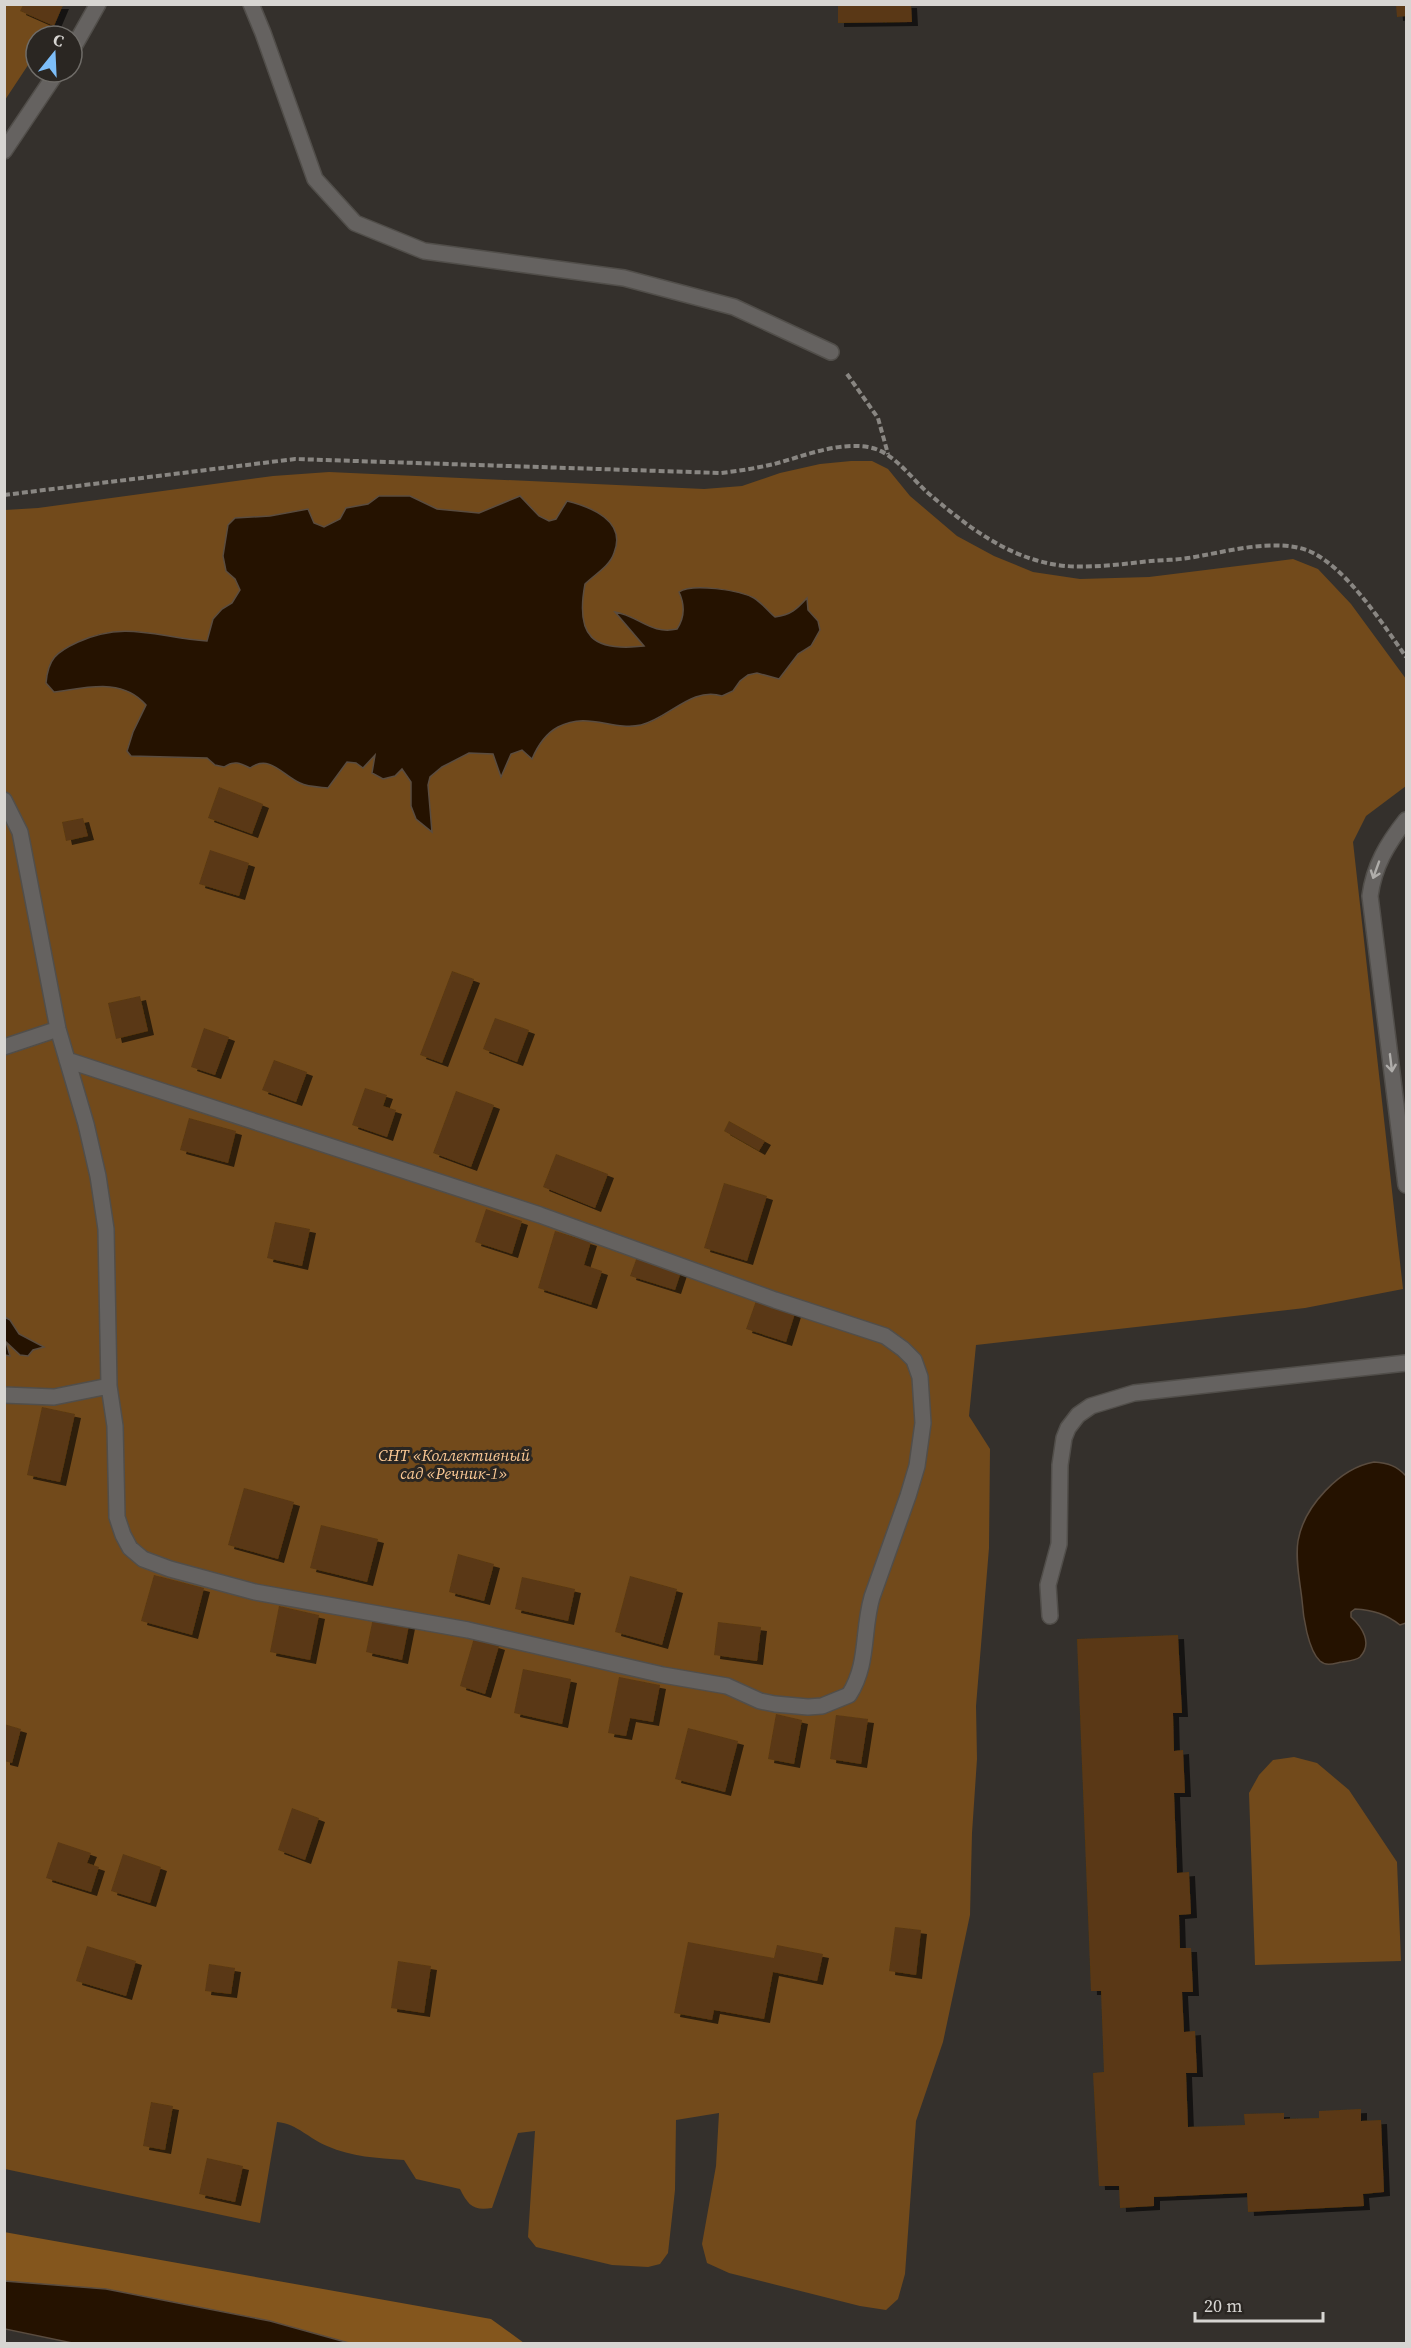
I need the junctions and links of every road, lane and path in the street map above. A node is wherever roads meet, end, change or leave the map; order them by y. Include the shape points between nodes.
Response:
1 (98, 4) edge
2 (251, 4) edge
3 (84, 29) edge
4 (49, 84) edge
5 (4, 151) edge
6 (831, 352) joint
7 (888, 454) junction
8 (4, 495) edge
9 (1407, 657) edge
10 (4, 800) edge
11 (1407, 820) edge
12 (58, 1029) junction
13 (4, 1047) edge
14 (67, 1060) junction
15 (1407, 1185) edge
16 (1407, 1363) edge
17 (109, 1386) junction
18 (4, 1395) edge
19 (1050, 1616) dead end

1 - 3 street
2 - 6 street via 315,179 355,223 424,251 624,279 734,307
4 - 5 street
6 - 7 path via 878,418
7 - 8 path via 855,446 721,473 295,459
7 - 9 path via 928,493 984,538 1036,560 1065,566 1104,566 1261,547 1308,550 1345,579
10 - 12 street via 20,832
11 -> 15 street via 1380,858 1370,896
12 - 13 street
12 - 14 street
14 - 17 street via 103,1204
14 - 17 street via 540,1215 885,1336 914,1360 920,1377 924,1423 908,1496 868,1612 862,1672 849,1695 842,1699 822,1706 800,1707 760,1701 727,1686 488,1635 255,1592 143,1559 130,1548 117,1517 115,1426
16 - 19 street via 1134,1393 1091,1406 1078,1415 1062,1445 1059,1544 1048,1585
17 - 18 street via 54,1397

